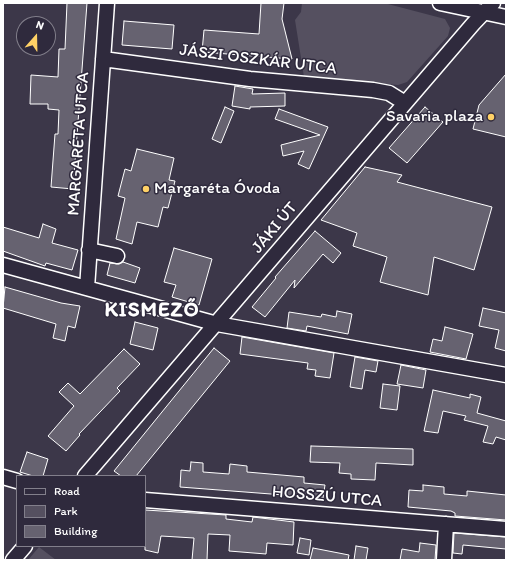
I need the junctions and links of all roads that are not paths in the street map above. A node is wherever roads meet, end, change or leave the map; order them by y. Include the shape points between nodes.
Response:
1 (107, 3) edge
2 (440, 3) edge
3 (489, 8) edge
4 (506, 17) edge
5 (103, 59) junction
6 (405, 103) junction
7 (89, 250) junction
8 (117, 256) dead end
9 (3, 265) edge
10 (87, 288) junction
11 (217, 324) junction
12 (506, 375) edge
13 (86, 475) edge
14 (3, 477) edge
15 (16, 481) edge
16 (146, 500) edge
17 (446, 524) junction
18 (506, 529) edge
19 (24, 547) edge
20 (13, 560) edge
21 (444, 560) edge

1 - 5 street, MARGARÉTA UTCA
2 - 3 street
3 - 4 street
3 - 6 street, JÁKI ÚT
5 - 6 street, JÁSZI OSZKÁR UTCA via 250,79 373,90 389,93
5 - 7 street, MARGARÉTA UTCA
6 - 11 street, JÁKI ÚT
7 - 8 street
7 - 10 street, MARGARÉTA UTCA
9 - 10 street
10 - 11 street
11 - 12 street
11 - 13 street, JÁKI ÚT
14 - 15 street
16 - 17 street, HOSSZÚ UTCA
17 - 18 street, HOSSZÚ UTCA
17 - 21 street
19 - 20 street

